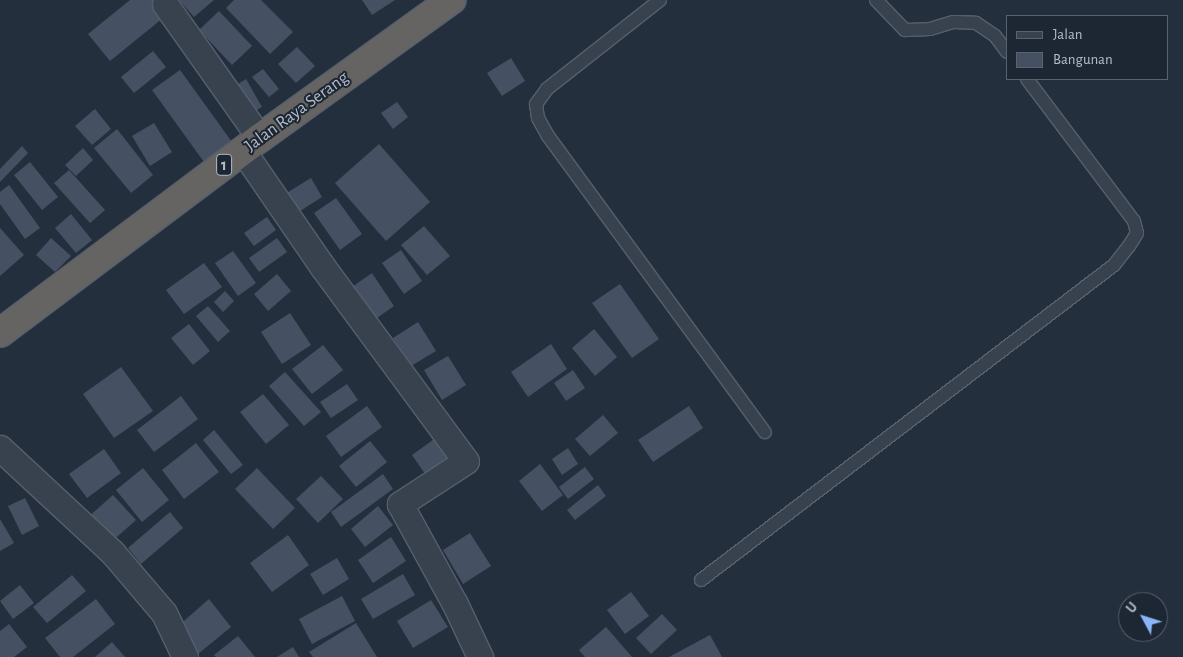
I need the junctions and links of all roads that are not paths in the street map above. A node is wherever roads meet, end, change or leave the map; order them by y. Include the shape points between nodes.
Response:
1 (451, 0) edge
2 (660, 0) edge
3 (876, 0) edge
4 (165, 4) dead end
5 (1006, 51) edge
6 (1028, 80) edge
7 (251, 144) junction
8 (0, 333) edge
9 (764, 432) dead end
10 (0, 448) edge
11 (700, 580) dead end
12 (185, 657) edge
13 (480, 657) edge

1 - 7 highway, Jalan Raya Serang / 1
2 - 9 lane via 547,89 536,104 538,118
3 - 5 lane via 905,30 930,29 953,22 976,23 995,36
4 - 7 street
6 - 11 lane via 1134,221 1137,233 1129,246 1114,265
7 - 8 highway, Jalan Raya Serang / 1
7 - 13 street via 322,266 466,460 400,504
10 - 12 street via 112,552 164,613

